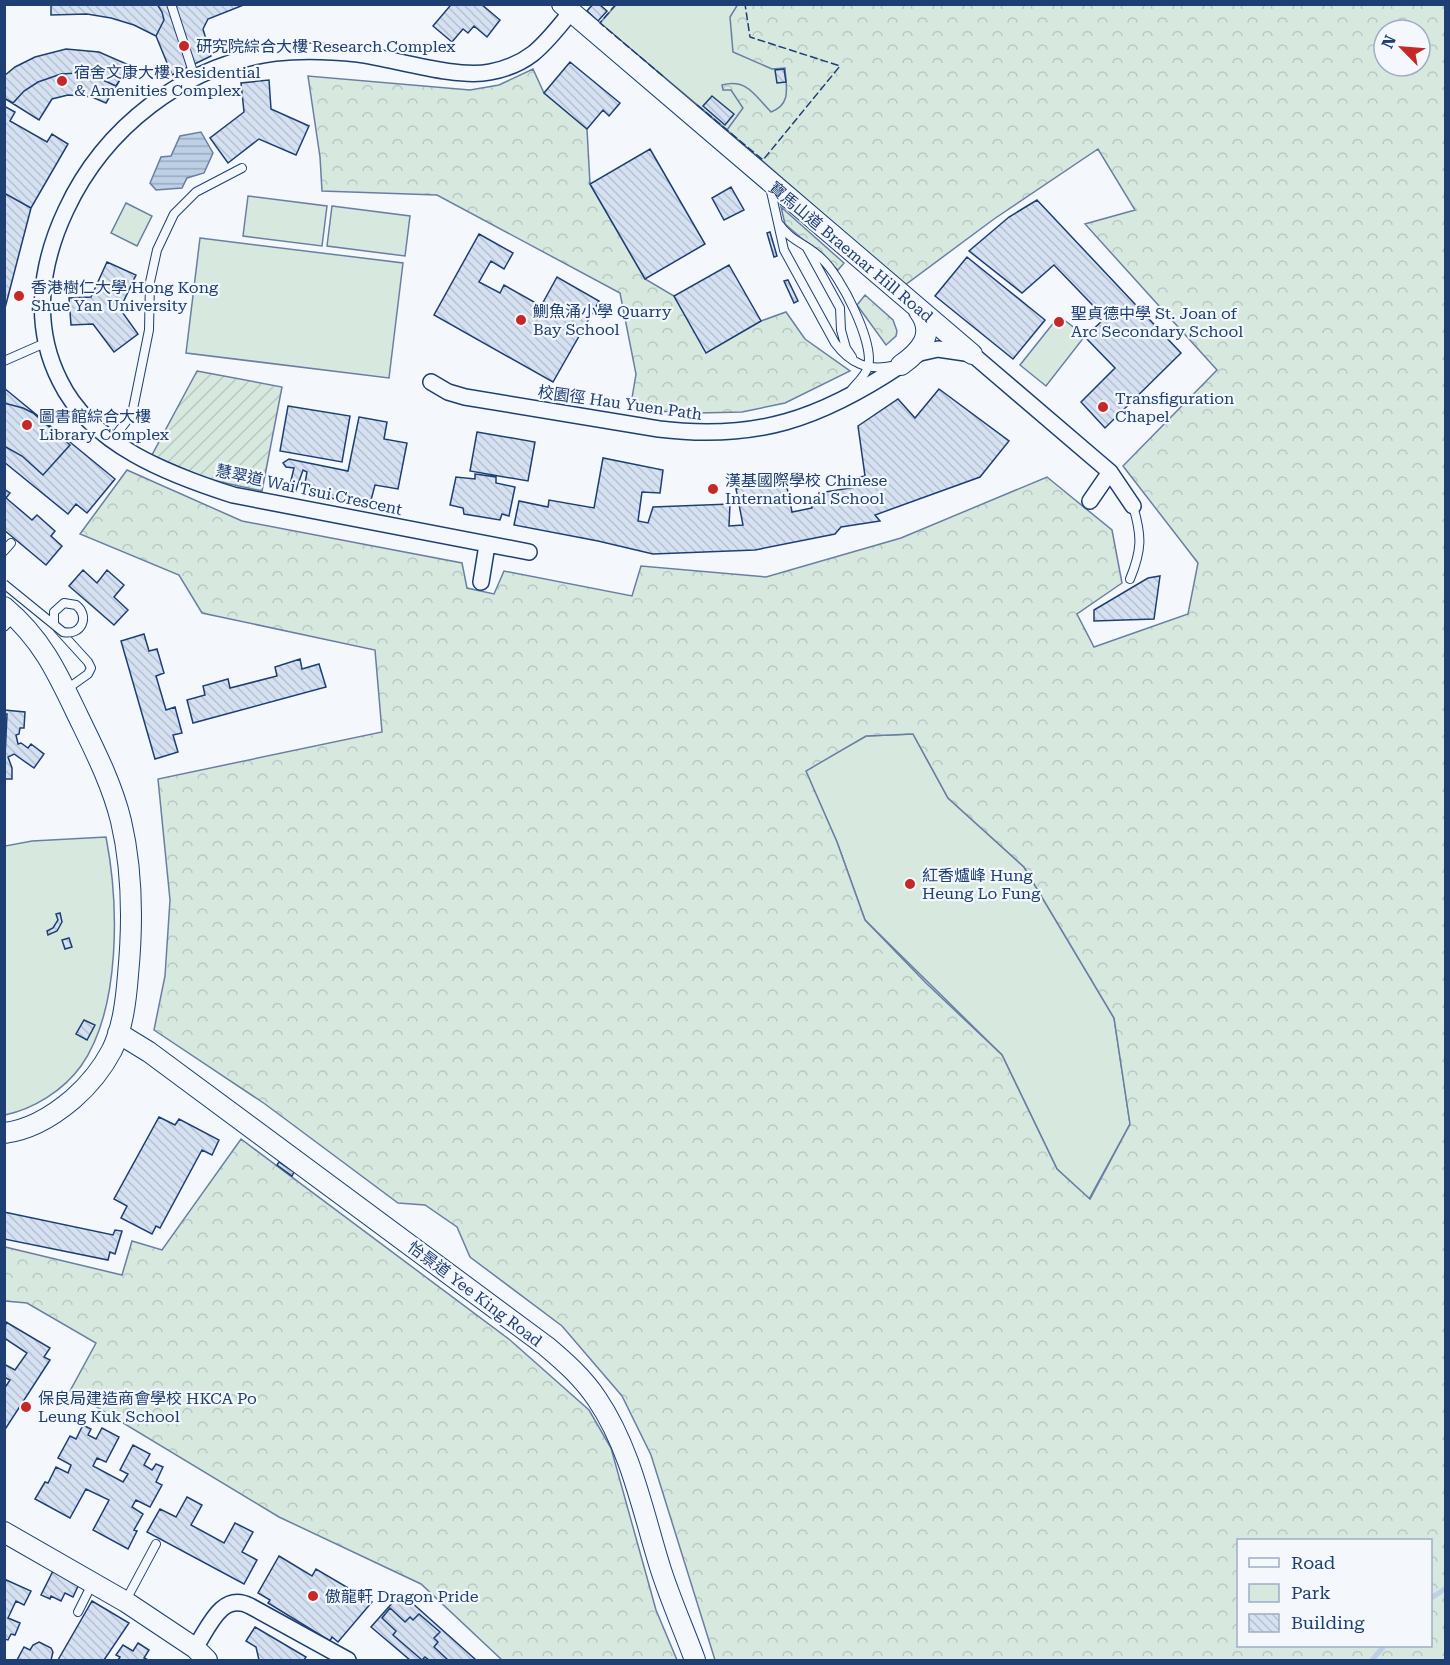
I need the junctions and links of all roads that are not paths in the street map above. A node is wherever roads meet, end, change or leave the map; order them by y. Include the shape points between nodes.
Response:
1 (171, 4) edge
2 (570, 7) edge
3 (195, 78) junction
4 (242, 168) dead end
5 (769, 182) junction
6 (777, 220) junction
7 (807, 248) junction
8 (914, 304) junction
9 (45, 344) junction
10 (972, 354) junction
11 (4, 361) edge
12 (905, 362) junction
13 (855, 364) junction
14 (868, 367) junction
15 (431, 382) dead end
16 (840, 402) junction
17 (112, 440) junction
18 (1110, 472) junction
19 (1090, 501) dead end
20 (1133, 506) joint
21 (11, 543) dead end
22 (487, 545) junction
23 (4, 551) edge
24 (529, 552) dead end
25 (1131, 579) dead end
26 (481, 582) dead end
27 (4, 584) edge
28 (8, 617) edge
29 (66, 690) junction
30 (118, 1033) junction
31 (4, 1133) edge
32 (4, 1532) edge
33 (156, 1544) dead end
34 (93, 1582) junction
35 (126, 1602) junction
36 (78, 1612) dead end
37 (201, 1654) edge
38 (348, 1660) edge
39 (695, 1660) edge

1 - 3 lane
2 - 3 street, 慧翠道 Wai Tsui Crescent via 526,60 487,73 308,50 272,53
2 - 5 street, 寶馬山道 Braemar Hill Road
3 - 9 street, 慧翠道 Wai Tsui Crescent via 172,90 129,123 82,179 61,221 45,274
4 - 17 lane via 196,192 174,214 157,250 150,282 149,330 132,414
5 - 6 lane
5 - 8 street, 寶馬山道 Braemar Hill Road
6 - 7 lane via 791,238
6 - 13 lane via 784,250 820,318 841,351
7 - 13 lane via 840,308 840,330
7 - 14 lane via 833,270 851,303 867,341
8 - 10 street, 寶馬山道 Braemar Hill Road
8 - 12 street via 928,329 925,339
9 - 11 lane
9 - 17 street, 慧翠道 Wai Tsui Crescent via 71,401
10 - 12 street, 校園徑 Hau Yuen Path via 938,349
10 - 18 street, 寶馬山道 Braemar Hill Road
12 - 14 lane via 884,368
12 - 16 street, 校園徑 Hau Yuen Path
13 - 14 lane
14 - 16 lane
15 - 16 street, 校園徑 Hau Yuen Path via 465,398 686,433 763,428
17 - 22 street, 慧翠道 Wai Tsui Crescent via 162,468 233,495
18 - 19 street
18 - 20 street, 寶馬山道 Braemar Hill Road
20 - 25 lane via 1141,539
21 - 23 lane
22 - 24 street, 慧翠道 Wai Tsui Crescent
22 - 26 street
27 - 29 lane, bridge via 63,632 79,629 83,613 76,605 64,603 54,612 54,623 88,662 91,668
28 - 29 street via 30,630
29 - 30 street via 100,763 123,833 132,928 126,1000
30 - 31 street via 90,1084 59,1111 31,1127
30 - 39 street, 怡景道 Yee King Road via 546,1346 586,1385 608,1416 623,1450
32 - 34 street
33 - 35 lane
34 - 35 street
34 - 36 lane
35 - 37 street
37 - 38 street via 222,1607 236,1601

